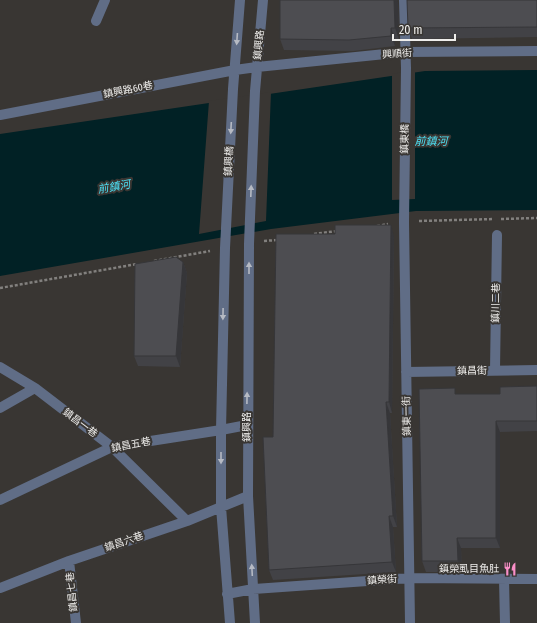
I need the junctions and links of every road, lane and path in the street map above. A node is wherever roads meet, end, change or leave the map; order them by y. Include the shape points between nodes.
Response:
1 (105, 0) edge
2 (240, 0) edge
3 (264, 0) edge
4 (404, 0) edge
5 (96, 21) dead end
6 (537, 51) edge
7 (405, 52) junction
8 (257, 67) junction
9 (235, 70) junction
10 (0, 114) edge
11 (404, 210) joint
12 (537, 218) edge
13 (404, 222) junction
14 (373, 226) edge
15 (342, 230) edge
16 (311, 235) edge
17 (497, 236) dead end
18 (280, 239) edge
19 (249, 244) junction
20 (225, 248) junction
21 (147, 262) edge
22 (140, 263) edge
23 (0, 288) edge
24 (0, 367) edge
25 (495, 370) junction
26 (537, 370) edge
27 (406, 372) junction
28 (35, 388) junction
29 (0, 408) edge
30 (247, 425) junction
31 (221, 430) junction
32 (112, 447) junction
33 (248, 496) junction
34 (0, 500) edge
35 (221, 507) junction
36 (187, 521) junction
37 (69, 561) junction
38 (410, 578) junction
39 (504, 579) junction
40 (537, 579) edge
41 (0, 588) edge
42 (253, 589) junction
43 (227, 594) junction
44 (76, 623) edge
45 (230, 623) edge
46 (255, 623) edge
47 (410, 623) edge
48 (505, 623) edge

1 - 5 street
2 -> 9 street
3 - 8 street, 鎮興路
4 - 7 street
6 - 7 street, 興順街
7 - 8 street, 興順街
7 - 11 street, 鎮東橋
8 - 9 street, 鎮興路60巷
19 -> 8 street, 鎮興路
9 - 10 street, 鎮興路60巷
9 -> 20 street, 鎮興橋
11 - 13 street, 鎮東一街
12 - 13 path
13 - 14 path
13 - 27 street, 鎮東一街
15 - 16 path
17 - 25 street, 鎮川二巷
18 - 19 path
30 -> 19 street, 鎮興路
20 - 21 path
20 -> 31 street
22 - 23 path
24 - 28 street, 鎮昌一巷
25 - 26 street, 鎮昌街
25 - 27 street, 鎮昌街
27 - 38 street, 鎮東一街
28 - 29 street
28 - 32 street, 鎮昌一巷
30 - 31 street, 鎮昌五巷
30 - 33 street, 鎮興路
31 - 32 street, 鎮昌五巷
31 -> 35 street
32 - 34 street, 鎮昌五巷
32 - 36 street, 鎮昌一巷
33 - 35 street, 鎮昌六巷
42 -> 33 street, 鎮興路
35 - 36 street, 鎮昌六巷
35 - 43 street
36 - 37 street, 鎮昌六巷
37 - 41 street, 鎮昌六巷
37 - 44 street, 鎮昌七巷
38 - 39 street, 鎮榮街
38 - 42 street, 鎮榮街
38 - 47 street, 鎮東一街
39 - 40 street, 鎮榮街
39 - 48 street
42 - 43 street, 鎮榮街
42 - 46 street, 鎮興路
43 - 45 street

